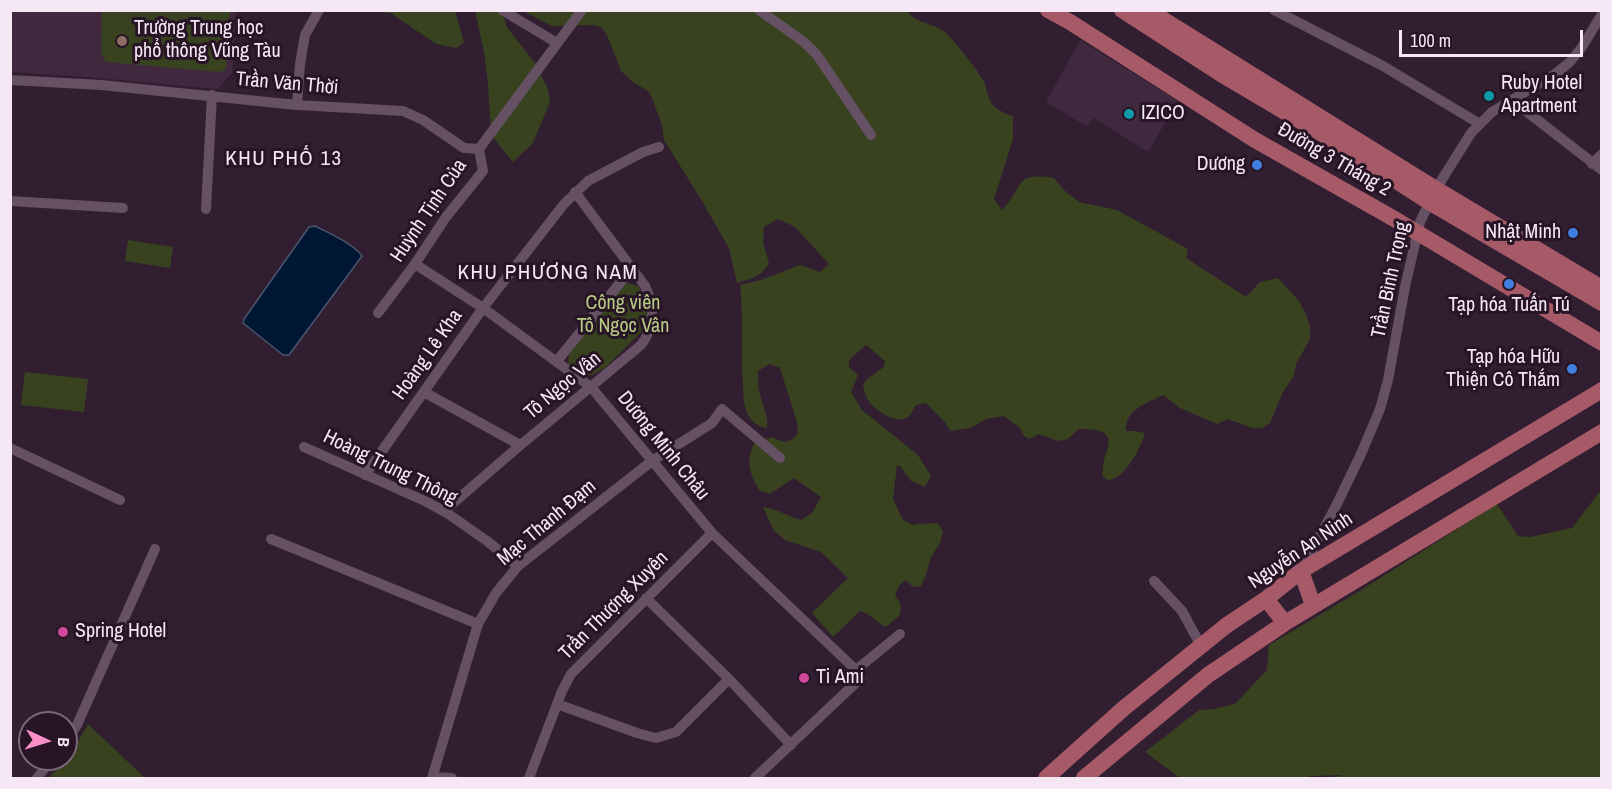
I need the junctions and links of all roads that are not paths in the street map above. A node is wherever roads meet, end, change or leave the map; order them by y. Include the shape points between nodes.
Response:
1 (319, 10) edge
2 (502, 10) edge
3 (582, 10) edge
4 (759, 10) edge
5 (1048, 10) edge
6 (1069, 10) edge
7 (1122, 10) edge
8 (1148, 10) edge
9 (1274, 10) edge
10 (1602, 14) edge
11 (557, 43) junction
12 (10, 80) edge
13 (213, 96) junction
14 (1513, 100) junction
15 (297, 105) junction
16 (1480, 124) junction
17 (871, 135) dead end
18 (659, 147) dead end
19 (479, 149) junction
20 (1602, 154) edge
21 (1597, 167) edge
22 (575, 192) junction
23 (1433, 196) junction
24 (10, 201) edge
25 (123, 208) dead end
26 (206, 209) dead end
27 (1419, 228) junction
28 (415, 264) junction
29 (632, 268) junction
30 (1602, 288) edge
31 (1602, 303) edge
32 (483, 308) junction
33 (378, 313) dead end
34 (1602, 332) edge
35 (1602, 343) edge
36 (557, 361) junction
37 (591, 387) junction
38 (1602, 390) edge
39 (424, 392) junction
40 (1602, 432) edge
41 (520, 445) junction
42 (304, 447) dead end
43 (10, 448) edge
44 (780, 458) dead end
45 (652, 461) junction
46 (365, 475) junction
47 (120, 500) dead end
48 (444, 511) junction
49 (711, 533) junction
50 (271, 539) dead end
51 (155, 549) dead end
52 (518, 566) junction
53 (1301, 571) junction
54 (1154, 581) dead end
55 (646, 598) junction
56 (1266, 599) junction
57 (1313, 604) junction
58 (1285, 622) junction
59 (478, 624) junction
60 (900, 634) dead end
61 (1201, 646) junction
62 (858, 674) junction
63 (729, 679) junction
64 (557, 704) junction
65 (78, 723) edge
66 (1090, 739) junction
67 (791, 745) junction
68 (1108, 757) junction
69 (433, 778) edge
70 (452, 778) edge
71 (529, 778) edge
72 (755, 778) edge
73 (1046, 778) edge
74 (1084, 778) edge

1 - 15 street via 305,35
2 - 11 street
3 - 11 street, Huỳnh Tịnh Của
4 - 17 street via 817,55
5 - 27 main road, Đường 3 Tháng 2 via 1255,140
6 - 27 main road, Đường 3 Tháng 2
7 - 23 main road, Đường 3 Tháng 2 via 1221,74
8 - 23 main road, Đường 3 Tháng 2
9 - 16 street via 1383,66
10 - 14 street, Trần Bình Trọng via 1570,62
11 - 19 street, Huỳnh Tịnh Của
12 - 13 street, Trần Văn Thời
13 - 15 street, Trần Văn Thời
13 - 26 street
14 - 16 street, Trần Bình Trọng
14 - 21 street
15 - 19 street, Trần Văn Thời via 403,111 464,147
16 - 23 street, Trần Bình Trọng
18 - 22 street, Hoàng Lê Kha
19 - 28 street, Huỳnh Tịnh Của via 483,171
20 - 21 street
22 - 29 street, Tô Ngọc Vân
22 - 32 street, Hoàng Lê Kha
23 - 27 street, Trần Bình Trọng
23 - 30 main road, Đường 3 Tháng 2
23 - 31 main road, Đường 3 Tháng 2
24 - 25 street
27 - 34 main road, Đường 3 Tháng 2
27 - 35 main road, Đường 3 Tháng 2
27 - 53 street, Trần Bình Trọng via 1380,409
28 - 32 street, Dương Minh Châu
28 - 33 street, Huỳnh Tịnh Của
29 - 36 street, Tô Ngọc Vân
29 - 37 street, Tô Ngọc Vân via 650,295 649,334
32 - 36 street, Dương Minh Châu
32 - 39 street, Hoàng Lê Kha
36 - 37 street, Dương Minh Châu
37 - 41 street, Tô Ngọc Vân
37 - 45 street, Dương Minh Châu
38 - 53 main road, Nguyễn An Ninh
39 - 41 street
39 - 46 street, Hoàng Lê Kha
40 - 57 main road
41 - 48 street, Tô Ngọc Vân
42 - 46 street, Hoàng Trung Thông
43 - 47 street
44 - 45 street, Mạc Thanh Đạm via 722,409 712,423
45 - 49 street, Dương Minh Châu
45 - 52 street, Mạc Thanh Đạm
46 - 48 street, Hoàng Trung Thông
48 - 52 street, Hoàng Trung Thông
49 - 55 street, Trần Thượng Xuyên
49 - 62 street, Dương Minh Châu
50 - 59 street
51 - 65 street
52 - 59 street, Mạc Thanh Đạm via 496,592
53 - 56 main road, Nguyễn An Ninh
53 - 57 main road
54 - 61 street via 1182,611
55 - 63 street
55 - 64 street, Trần Thượng Xuyên via 576,668
56 - 58 main road
56 - 61 main road, Nguyễn An Ninh
57 - 58 main road
58 - 68 main road via 1208,675
59 - 69 street, Mạc Thanh Đạm
60 - 62 street
61 - 66 main road, Nguyễn An Ninh
62 - 67 street
63 - 64 street via 676,732 656,738
63 - 67 street
64 - 71 street, Trần Thượng Xuyên
66 - 68 main road
66 - 73 main road, Nguyễn An Ninh
67 - 72 street
68 - 74 main road
69 - 70 street

